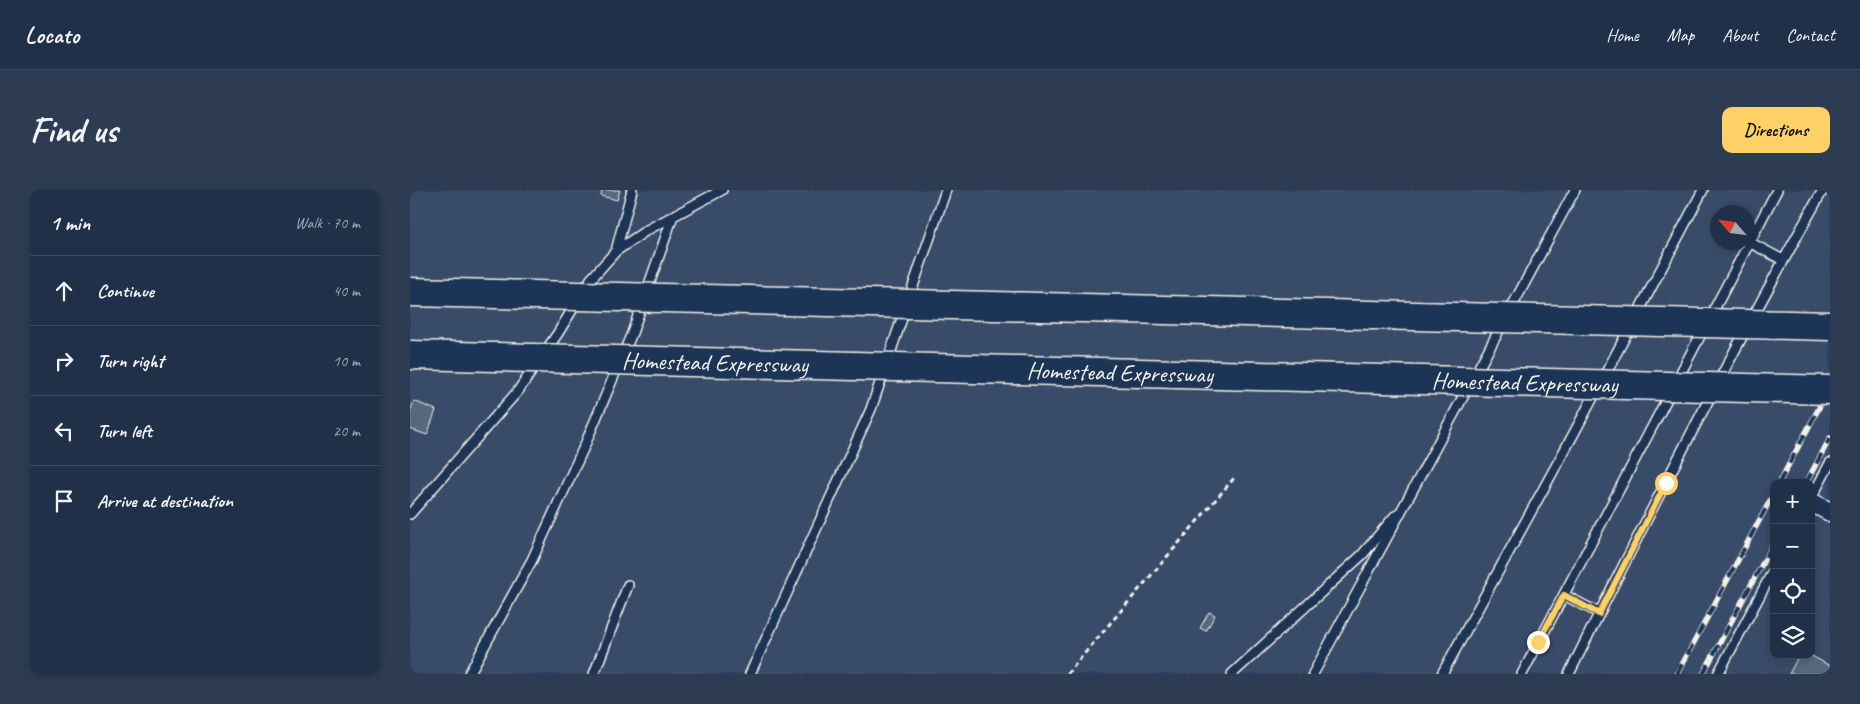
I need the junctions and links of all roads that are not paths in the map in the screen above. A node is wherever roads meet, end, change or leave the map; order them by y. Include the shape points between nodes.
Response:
1 (632, 190) edge
2 (722, 190) edge
3 (946, 190) edge
4 (1575, 190) edge
5 (1703, 190) edge
6 (1777, 190) edge
7 (1823, 190) edge
8 (674, 216) junction
9 (1755, 231) edge
10 (1755, 245) edge
11 (1745, 250) edge
12 (616, 251) junction
13 (1783, 260) junction
14 (410, 292) edge
15 (1830, 326) edge
16 (410, 355) edge
17 (1830, 390) edge
18 (1830, 463) edge
19 (1815, 492) edge
20 (1408, 501) junction
21 (1815, 503) edge
22 (1830, 512) edge
23 (410, 514) edge
24 (1770, 576) edge
25 (628, 585) dead end
26 (1564, 595) junction
27 (1599, 614) junction
28 (469, 674) edge
29 (594, 674) edge
30 (750, 674) edge
31 (1232, 674) edge
32 (1313, 674) edge
33 (1442, 674) edge
34 (1522, 674) edge
35 (1569, 674) edge
36 (1718, 674) edge

1 - 12 lane
2 - 8 lane
3 - 30 lane via 871,408
4 - 20 lane
5 - 33 lane
6 - 9 lane
7 - 13 lane
8 - 12 lane
8 - 28 lane via 632,333 584,447 532,560
10 - 13 lane
11 - 26 lane
12 - 23 lane via 591,278 518,392
13 - 27 lane
14 - 15 highway, bridge
16 - 17 highway, Homestead Expressway, bridge
18 - 19 lane
20 - 31 lane via 1362,555
20 - 32 lane
21 - 22 street
24 - 36 lane
25 - 29 lane
26 - 27 lane
26 - 34 lane
27 - 35 lane

